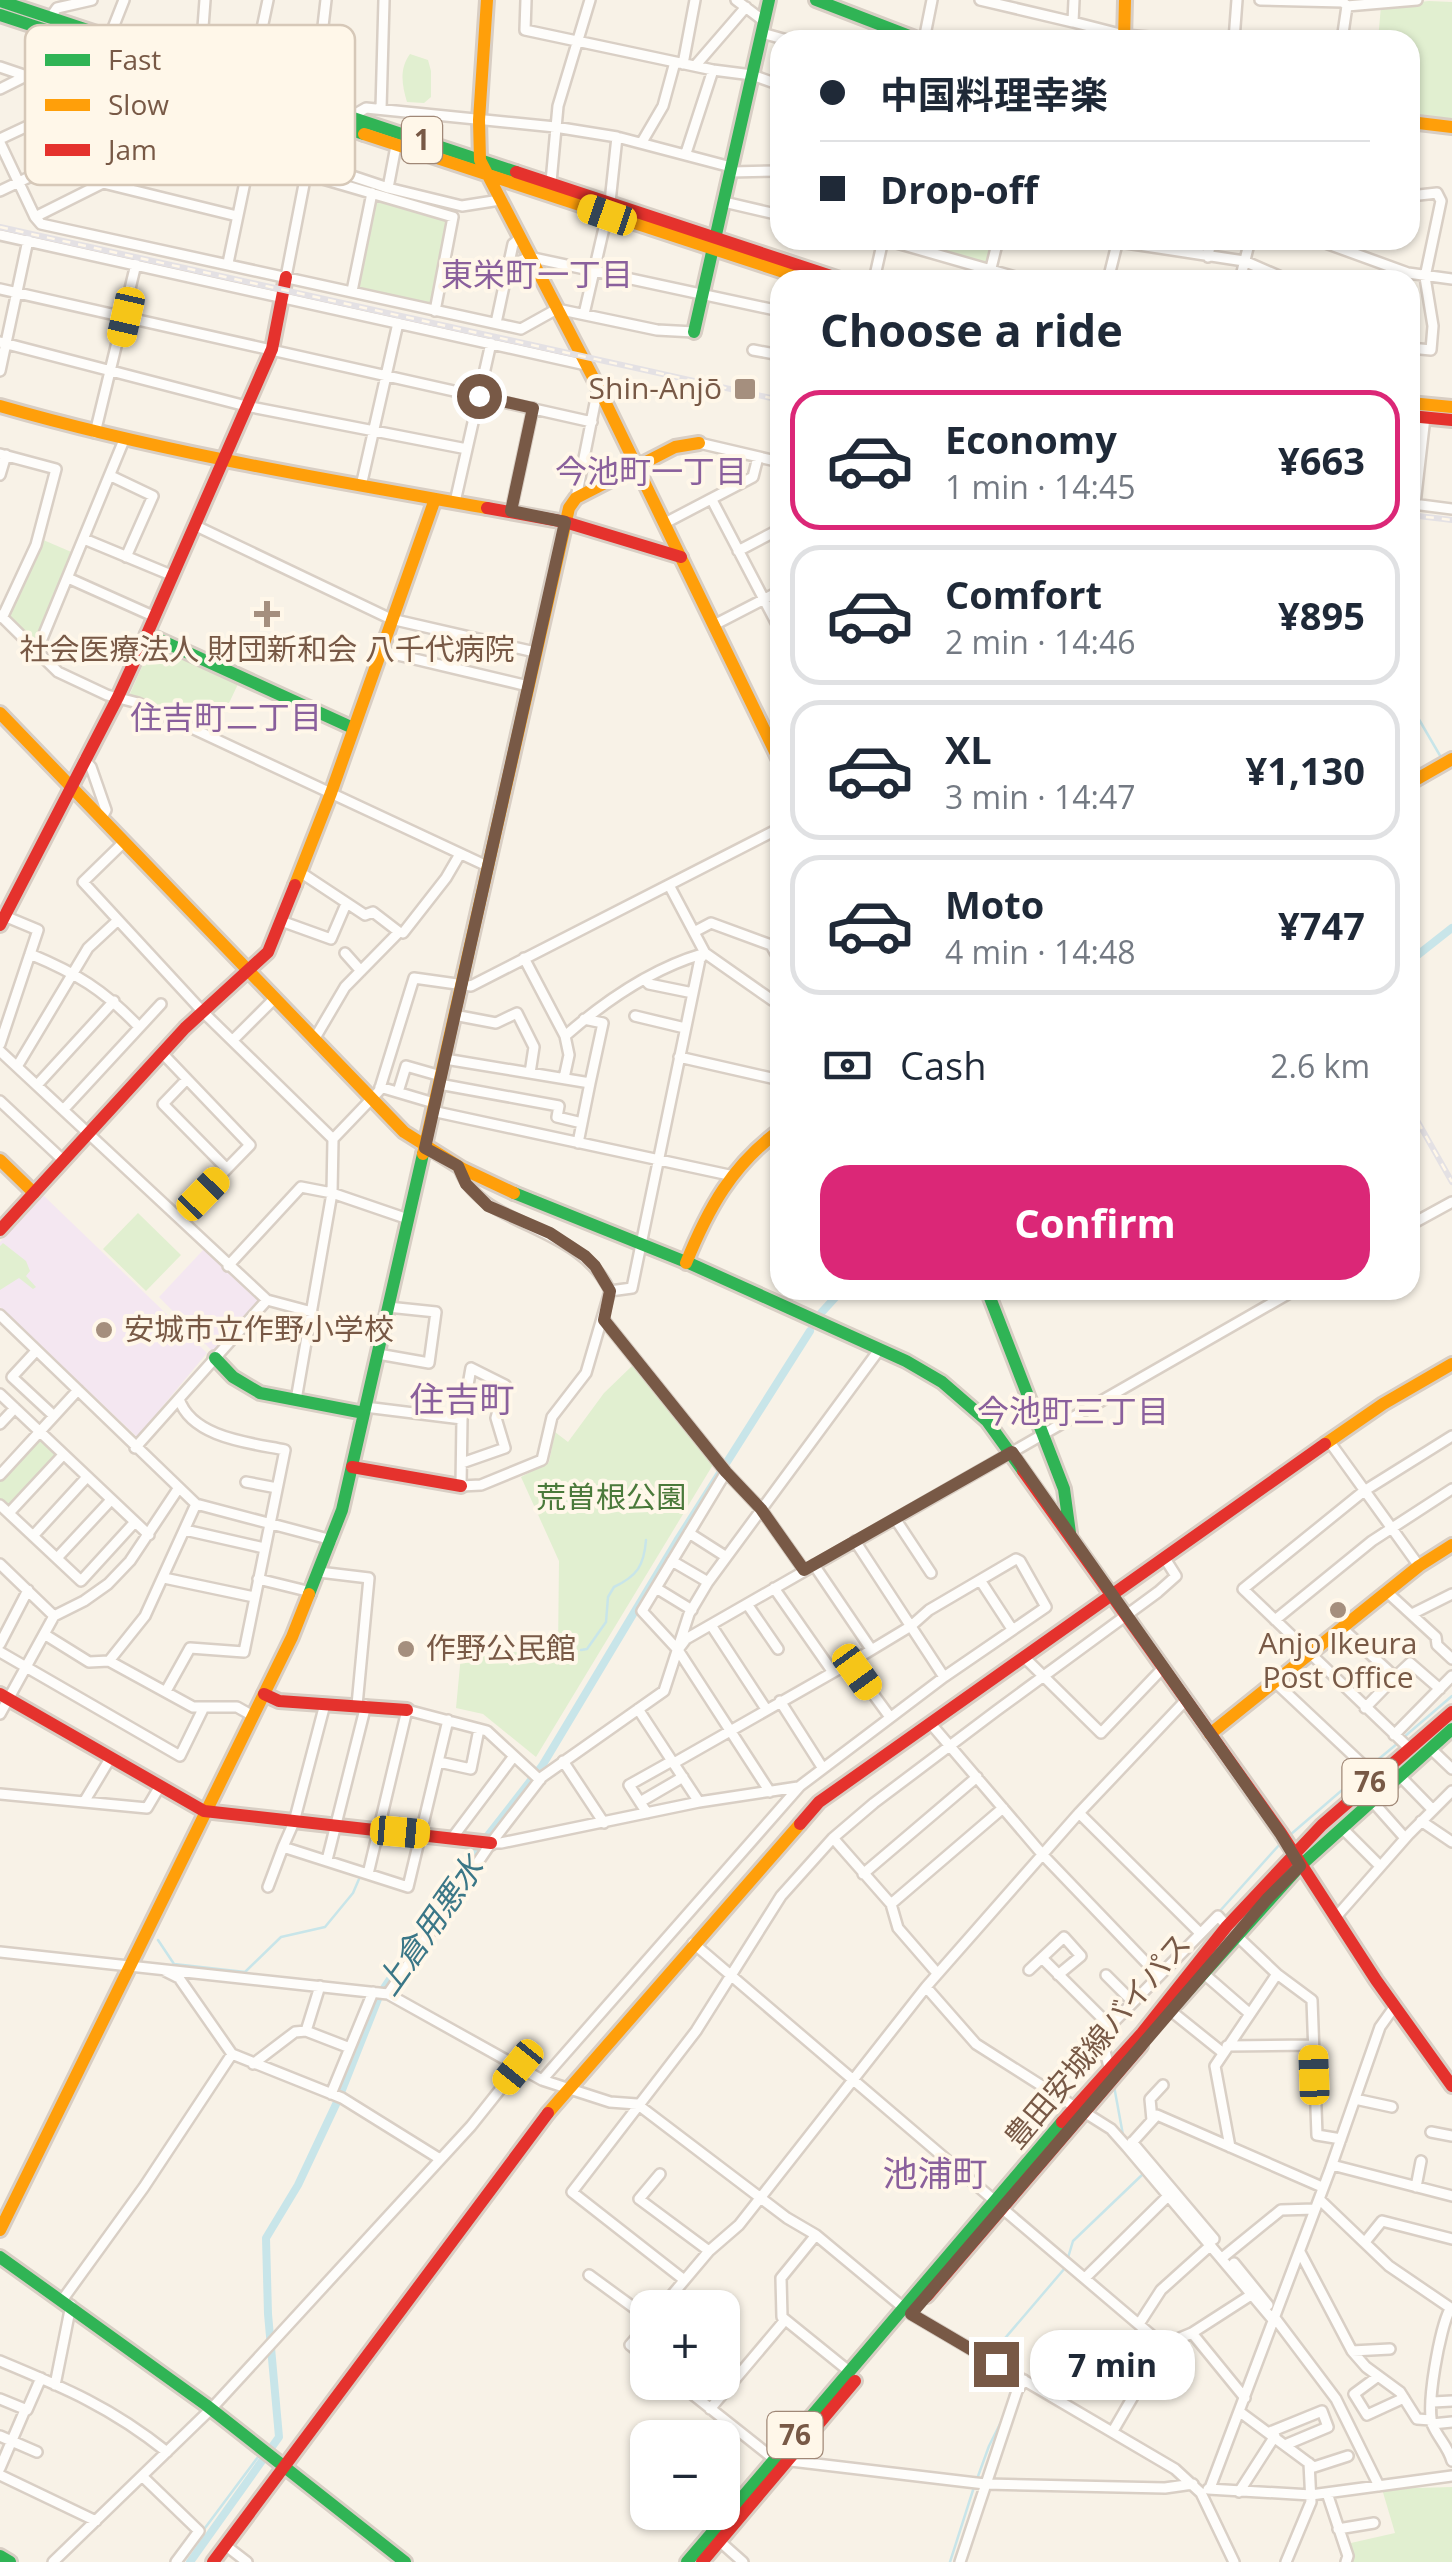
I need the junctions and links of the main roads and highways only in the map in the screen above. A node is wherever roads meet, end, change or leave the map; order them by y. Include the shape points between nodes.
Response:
1 (487, 0) edge
2 (770, 0) edge
3 (816, 0) edge
4 (1124, 0) edge
5 (1, 5) edge
6 (57, 25) edge
7 (66, 25) edge
8 (896, 30) edge
9 (1124, 30) edge
10 (355, 118) edge
11 (1420, 123) edge
12 (1452, 127) edge
13 (355, 130) edge
14 (480, 160) junction
15 (488, 176) junction
16 (608, 209) junction
17 (715, 244) junction
18 (782, 270) edge
19 (807, 270) edge
20 (286, 276) road end
21 (694, 332) road end
22 (1420, 403) edge
23 (0, 406) edge
24 (1452, 407) edge
25 (1420, 416) edge
26 (1452, 420) edge
27 (699, 444) road end
28 (222, 462) junction
29 (638, 466) junction
30 (436, 499) junction
31 (565, 522) junction
32 (681, 557) junction
33 (147, 634) junction
34 (0, 713) edge
35 (770, 723) edge
36 (353, 728) junction
37 (1452, 759) edge
38 (1420, 777) edge
39 (68, 788) junction
40 (1, 918) edge
41 (250, 972) junction
42 (770, 1138) edge
43 (425, 1148) junction
44 (0, 1160) edge
45 (34, 1193) junction
46 (0, 1230) edge
47 (686, 1263) junction
48 (992, 1300) edge
49 (215, 1358) road end
50 (1452, 1364) edge
51 (365, 1410) junction
52 (352, 1467) junction
53 (462, 1486) road end
54 (1070, 1534) junction
55 (1452, 1545) edge
56 (1111, 1595) junction
57 (264, 1694) junction
58 (4, 1697) edge
59 (408, 1710) road end
60 (1452, 1712) edge
61 (1452, 1729) edge
62 (1210, 1734) junction
63 (204, 1811) junction
64 (486, 1842) road end
65 (1296, 1861) junction
66 (1232, 1931) junction
67 (1452, 2086) edge
68 (1079, 2110) junction
69 (0, 2230) edge
70 (0, 2257) edge
71 (907, 2311) junction
72 (781, 2460) junction
73 (280, 2461) junction
74 (716, 2537) junction
75 (0, 2556) edge
76 (10, 2562) edge
77 (213, 2562) edge
78 (406, 2562) edge
79 (688, 2562) edge
80 (702, 2562) edge

1 - 14 main road
2 - 17 main road
3 - 8 main road
4 - 9 main road
5 - 6 main road, 1
5 - 7 main road, 1
10 - 14 main road, 1
11 - 12 main road
13 - 15 main road, 1
14 - 15 main road
14 - 16 main road, 1
15 - 16 main road, 1
15 - 29 main road
16 - 17 main road, 1
17 - 18 main road, 1
17 - 19 main road, 1
17 - 21 main road
20 - 28 main road via 272,349
22 - 24 main road
23 - 28 main road
25 - 26 main road
27 - 29 main road via 675,447
28 - 30 main road
28 - 33 main road
29 - 31 main road via 576,498
29 - 32 main road
30 - 31 main road
30 - 36 main road
31 - 32 main road
31 - 43 main road
32 - 35 main road
33 - 36 main road
33 - 39 main road
34 - 39 main road
36 - 41 main road via 268,952
37 - 38 main road
39 - 40 main road
39 - 41 main road
41 - 43 main road
41 - 45 main road
42 - 47 main road via 729,1174
43 - 47 main road
43 - 51 main road
44 - 45 main road
45 - 46 main road
47 - 54 main road via 942,1382 986,1421
48 - 54 main road via 1068,1502
49 - 51 main road via 247,1388
50 - 56 main road via 1329,1441
51 - 52 main road
52 - 53 main road
52 - 57 main road via 332,1540
54 - 56 main road
55 - 62 main road
56 - 62 main road
56 - 73 main road via 819,1802 567,2088
57 - 59 main road via 279,1701
57 - 63 main road
58 - 63 main road
60 - 65 main road, 豊田安城線バイパス / 76 via 1376,1777
61 - 65 main road, 豊田安城線バイパス / 76
62 - 65 main road
63 - 64 main road
63 - 69 main road
65 - 66 main road, 豊田安城線バイパス / 76
65 - 67 main road
66 - 68 main road, 豊田安城線バイパス / 76 via 1204,1973
66 - 68 main road, 豊田安城線バイパス / 76 via 1108,2067
68 - 71 main road, 豊田安城線バイパス / 76
70 - 73 main road
71 - 72 main road, 豊田安城線バイパス / 76
71 - 72 main road, 豊田安城線バイパス / 76
72 - 74 main road, 豊田安城線バイパス / 76
73 - 77 main road
73 - 78 main road
74 - 79 main road, 豊田安城線バイパス / 76
74 - 80 main road, 豊田安城線バイパス / 76
75 - 76 main road

